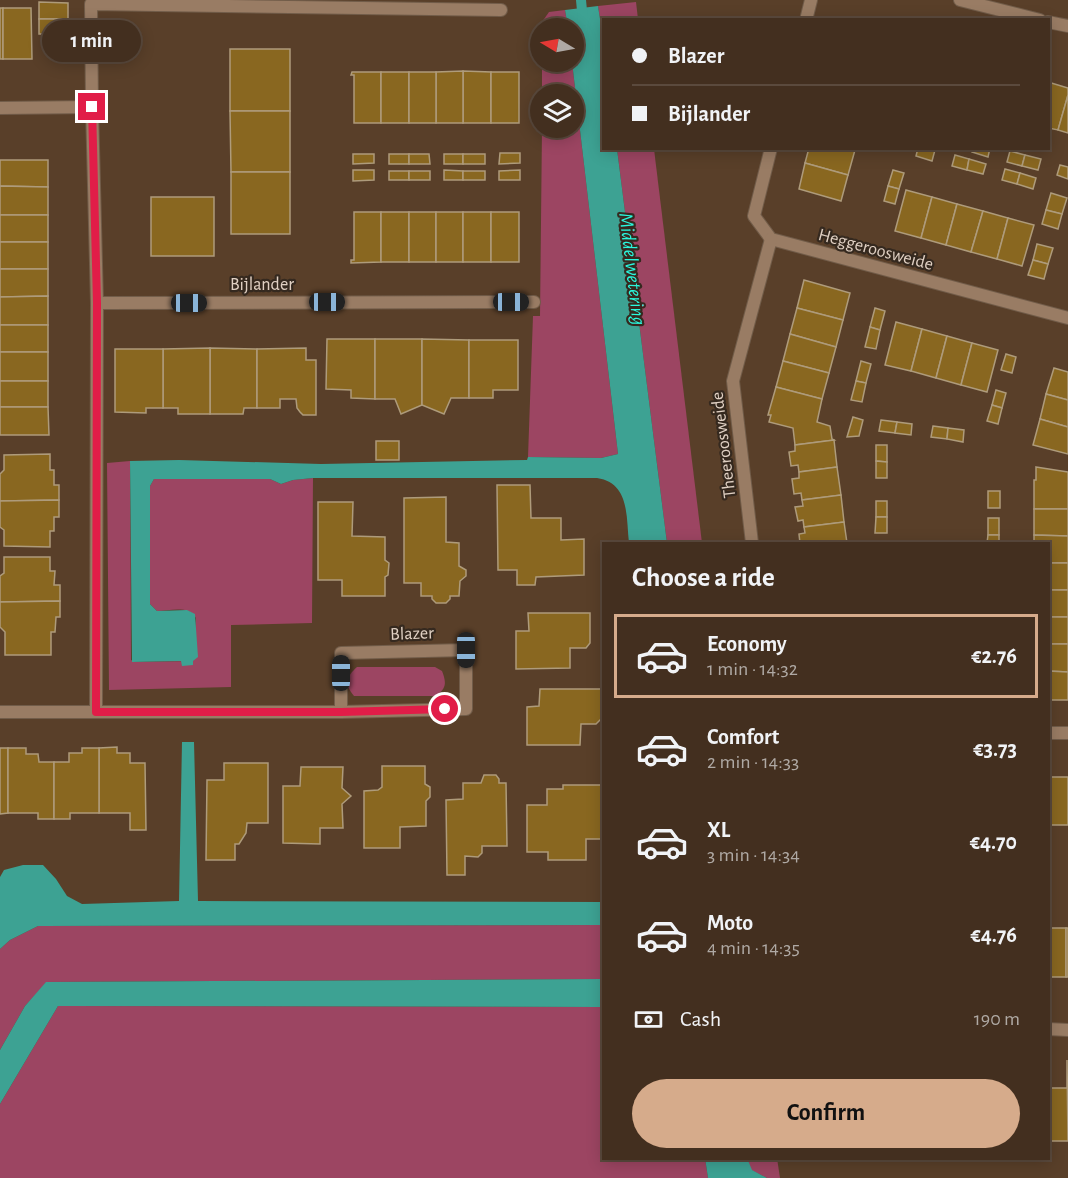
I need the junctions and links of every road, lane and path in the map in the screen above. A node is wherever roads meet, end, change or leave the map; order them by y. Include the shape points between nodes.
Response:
1 (811, 0) edge
2 (960, 0) edge
3 (91, 2) edge
4 (369, 4) edge
5 (501, 10) dead end
6 (1068, 12) edge
7 (806, 18) edge
8 (1032, 18) edge
9 (1050, 22) edge
10 (1066, 26) edge
11 (92, 107) junction
12 (0, 108) edge
13 (770, 150) edge
14 (771, 240) junction
15 (534, 302) dead end
16 (97, 303) junction
17 (1068, 318) edge
18 (752, 542) edge
19 (0, 712) edge
20 (96, 712) junction
21 (341, 712) junction
22 (1050, 733) edge
23 (1068, 733) edge
24 (1050, 1029) edge
25 (1068, 1030) edge

1 - 7 street
2 - 8 street
3 - 4 street
3 - 11 street
4 - 5 street
6 - 10 street
9 - 10 street
11 - 12 street
11 - 16 street
13 - 14 street via 754,216
14 - 17 street, Heggeroosweide
14 - 18 street, Theeroosweide via 733,381
15 - 16 street, Bijlander
16 - 20 street
19 - 20 street, Blazer
20 - 21 street, Blazer
21 - 21 street, Blazer via 341,654 466,650 466,709
22 - 23 street
24 - 25 street

